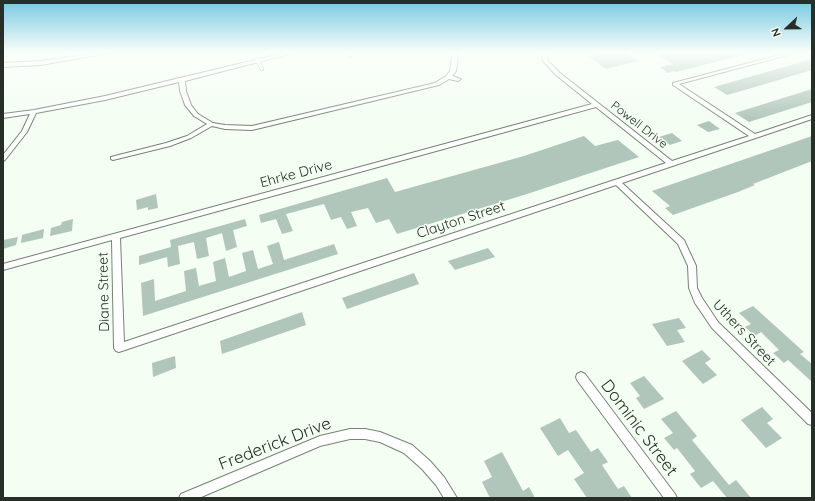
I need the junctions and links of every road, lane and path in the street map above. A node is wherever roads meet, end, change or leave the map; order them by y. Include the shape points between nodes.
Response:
1 (199, 75) edge
2 (561, 75) edge
3 (708, 75) edge
4 (448, 77) joint
5 (458, 79) dead end
6 (182, 80) junction
7 (596, 105) junction
8 (34, 112) junction
9 (3, 116) edge
10 (812, 118) edge
11 (211, 124) junction
12 (754, 136) junction
13 (113, 158) dead end
14 (3, 159) edge
15 (672, 164) junction
16 (617, 182) junction
17 (116, 236) junction
18 (3, 267) edge
19 (119, 348) joint
20 (581, 377) dead end
21 (812, 420) edge
22 (185, 498) edge
23 (451, 498) edge
24 (671, 498) edge

1 - 6 street
2 - 7 street, Powell Drive
3 - 12 street via 675,84
4 - 5 street
4 - 11 street via 437,84 264,125 238,128
6 - 8 street
6 - 11 street via 188,105 196,115
7 - 15 street, Powell Drive
7 - 17 street, Ehrke Drive
8 - 9 street
8 - 14 street via 25,131
10 - 12 street, Clayton Street
11 - 13 street via 174,143
12 - 15 street, Clayton Street
15 - 16 street, Clayton Street
16 - 19 street, Clayton Street
16 - 21 street, Uthers Street via 681,242 692,266 693,288 715,325
17 - 18 street, Ehrke Drive
17 - 19 street, Diane Street
20 - 24 street, Dominic Street
22 - 23 street, Frederick Drive via 320,441 350,434 380,437 408,449 426,465

